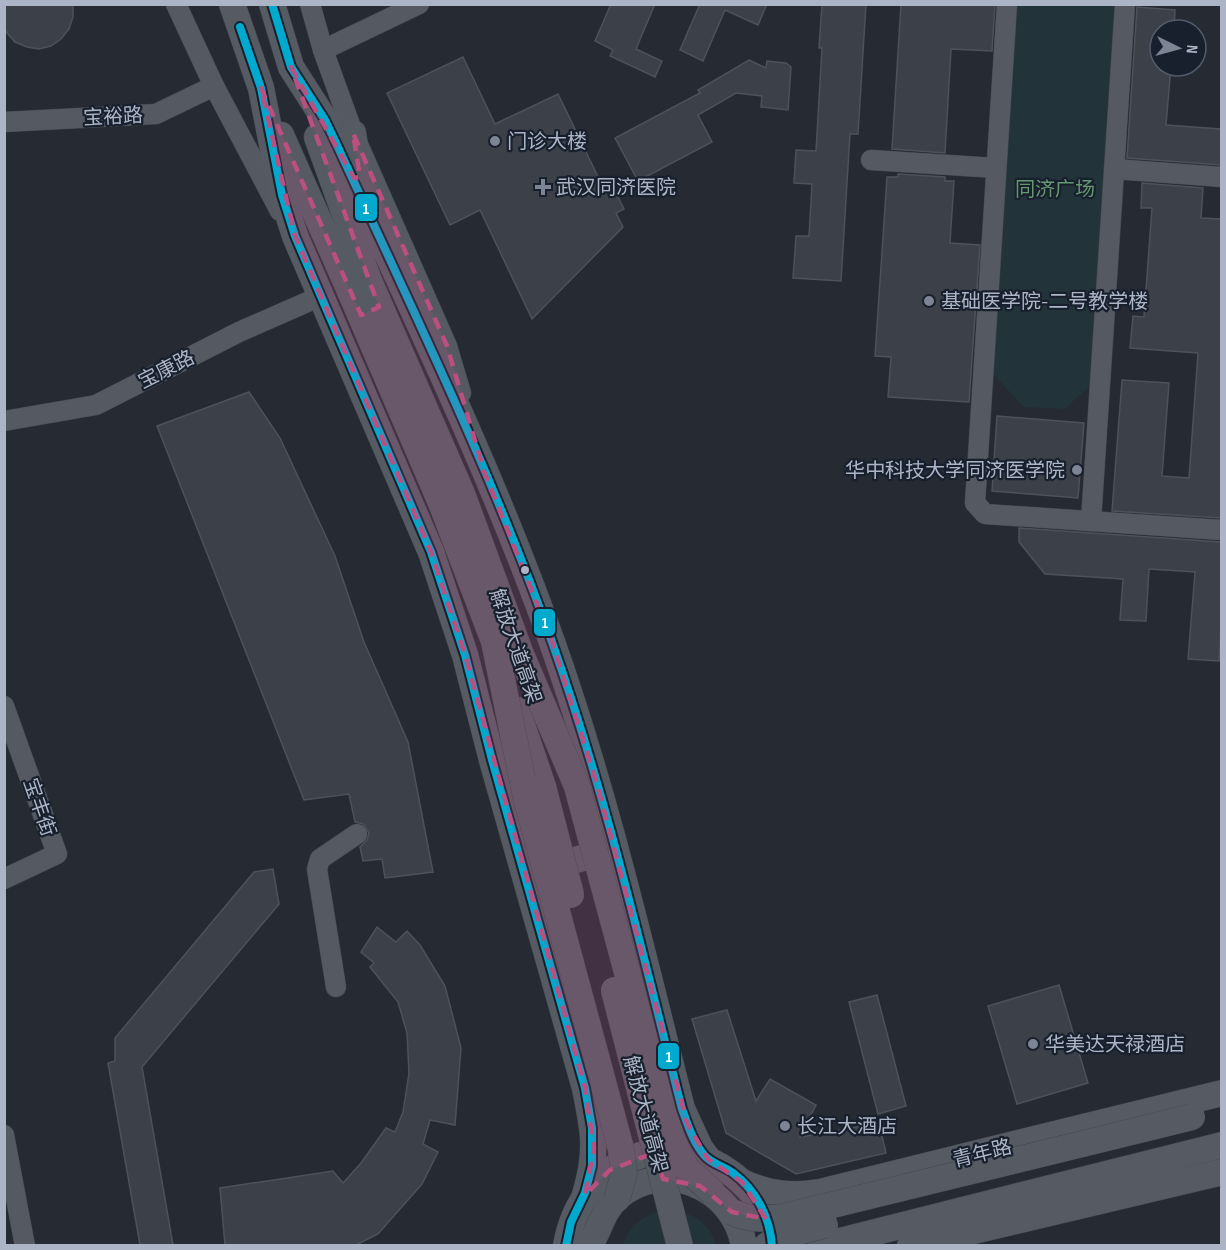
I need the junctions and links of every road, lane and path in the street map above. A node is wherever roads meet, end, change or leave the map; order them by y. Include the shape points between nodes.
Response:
1 (176, 4) edge
2 (232, 4) edge
3 (272, 4) edge
4 (309, 4) edge
5 (419, 4) edge
6 (1007, 4) edge
7 (1125, 4) edge
8 (323, 50) junction
9 (291, 67) junction
10 (214, 86) junction
11 (261, 88) junction
12 (4, 122) edge
13 (352, 133) junction
14 (871, 160) dead end
15 (996, 168) junction
16 (1114, 169) junction
17 (1221, 177) edge
18 (364, 204) junction
19 (295, 236) junction
20 (360, 286) junction
21 (321, 296) junction
22 (4, 421) edge
23 (484, 471) junction
24 (1091, 521) junction
25 (505, 523) junction
26 (1221, 530) edge
27 (431, 552) junction
28 (494, 641) junction
29 (520, 651) junction
30 (4, 706) edge
31 (357, 834) dead end
32 (615, 849) junction
33 (524, 874) junction
34 (4, 879) edge
35 (336, 987) dead end
36 (1218, 1095) edge
37 (1192, 1126) junction
38 (1221, 1129) edge
39 (4, 1135) edge
40 (1221, 1145) edge
41 (708, 1159) junction
42 (1221, 1172) edge
43 (742, 1182) junction
44 (712, 1193) junction
45 (585, 1195) junction
46 (617, 1199) junction
47 (732, 1212) junction
48 (564, 1239) edge
49 (25, 1245) edge
50 (589, 1245) edge
51 (662, 1245) edge
52 (680, 1245) edge
53 (744, 1245) edge
54 (766, 1245) edge
55 (772, 1245) edge
56 (820, 1245) edge
57 (910, 1245) edge

1 - 10 street
2 - 11 main road
3 - 9 main road
4 - 8 street
5 - 8 street
6 - 15 street
7 - 16 street
8 - 13 street
9 - 18 main road via 325,120
9 - 20 main road, 解放大道高架
10 - 12 street, 宝裕路 via 156,114
10 - 19 street
11 - 19 main road via 282,195
11 - 20 main road, 解放大道高架
13 - 18 main road
13 - 23 street via 447,346
14 - 15 street
15 - 24 street via 975,502 985,514
16 - 17 street
16 - 24 street
18 - 23 main road
19 - 21 main road
20 - 28 main road, 解放大道高架, bridge
20 - 29 main road, 解放大道高架, bridge via 462,494
21 - 22 street, 宝康路 via 239,332 96,405
21 - 27 main road
23 - 25 main road
24 - 26 street
25 - 27 main road
25 - 32 main road via 555,652
27 - 33 main road via 465,655
28 - 46 main road, bridge via 526,797 621,1149 624,1173
28 - 51 main road, 解放大道高架, bridge via 543,787
29 - 44 main road, bridge via 577,786 672,1139 686,1168
29 - 52 main road, 解放大道高架, bridge via 560,783
30 - 34 street, 宝丰街 via 57,854
31 - 35 street via 320,859 317,869
32 - 33 main road
32 - 41 main road via 682,1109
33 - 45 main road via 594,1131
36 - 37 main road
36 - 43 main road, 青年路 via 805,1195 772,1193
37 - 38 main road
37 - 47 main road, bridge via 783,1217 754,1219
37 - 54 main road, bridge via 794,1232
39 - 49 street
40 - 56 main road
41 - 43 main road
41 - 45 main road via 678,1152 644,1155 610,1170
42 - 57 main road
43 - 55 main road via 766,1218
44 - 46 main road, bridge via 686,1181 656,1180
44 - 47 main road
45 - 48 main road
46 - 50 main road via 606,1211
47 - 53 main road

